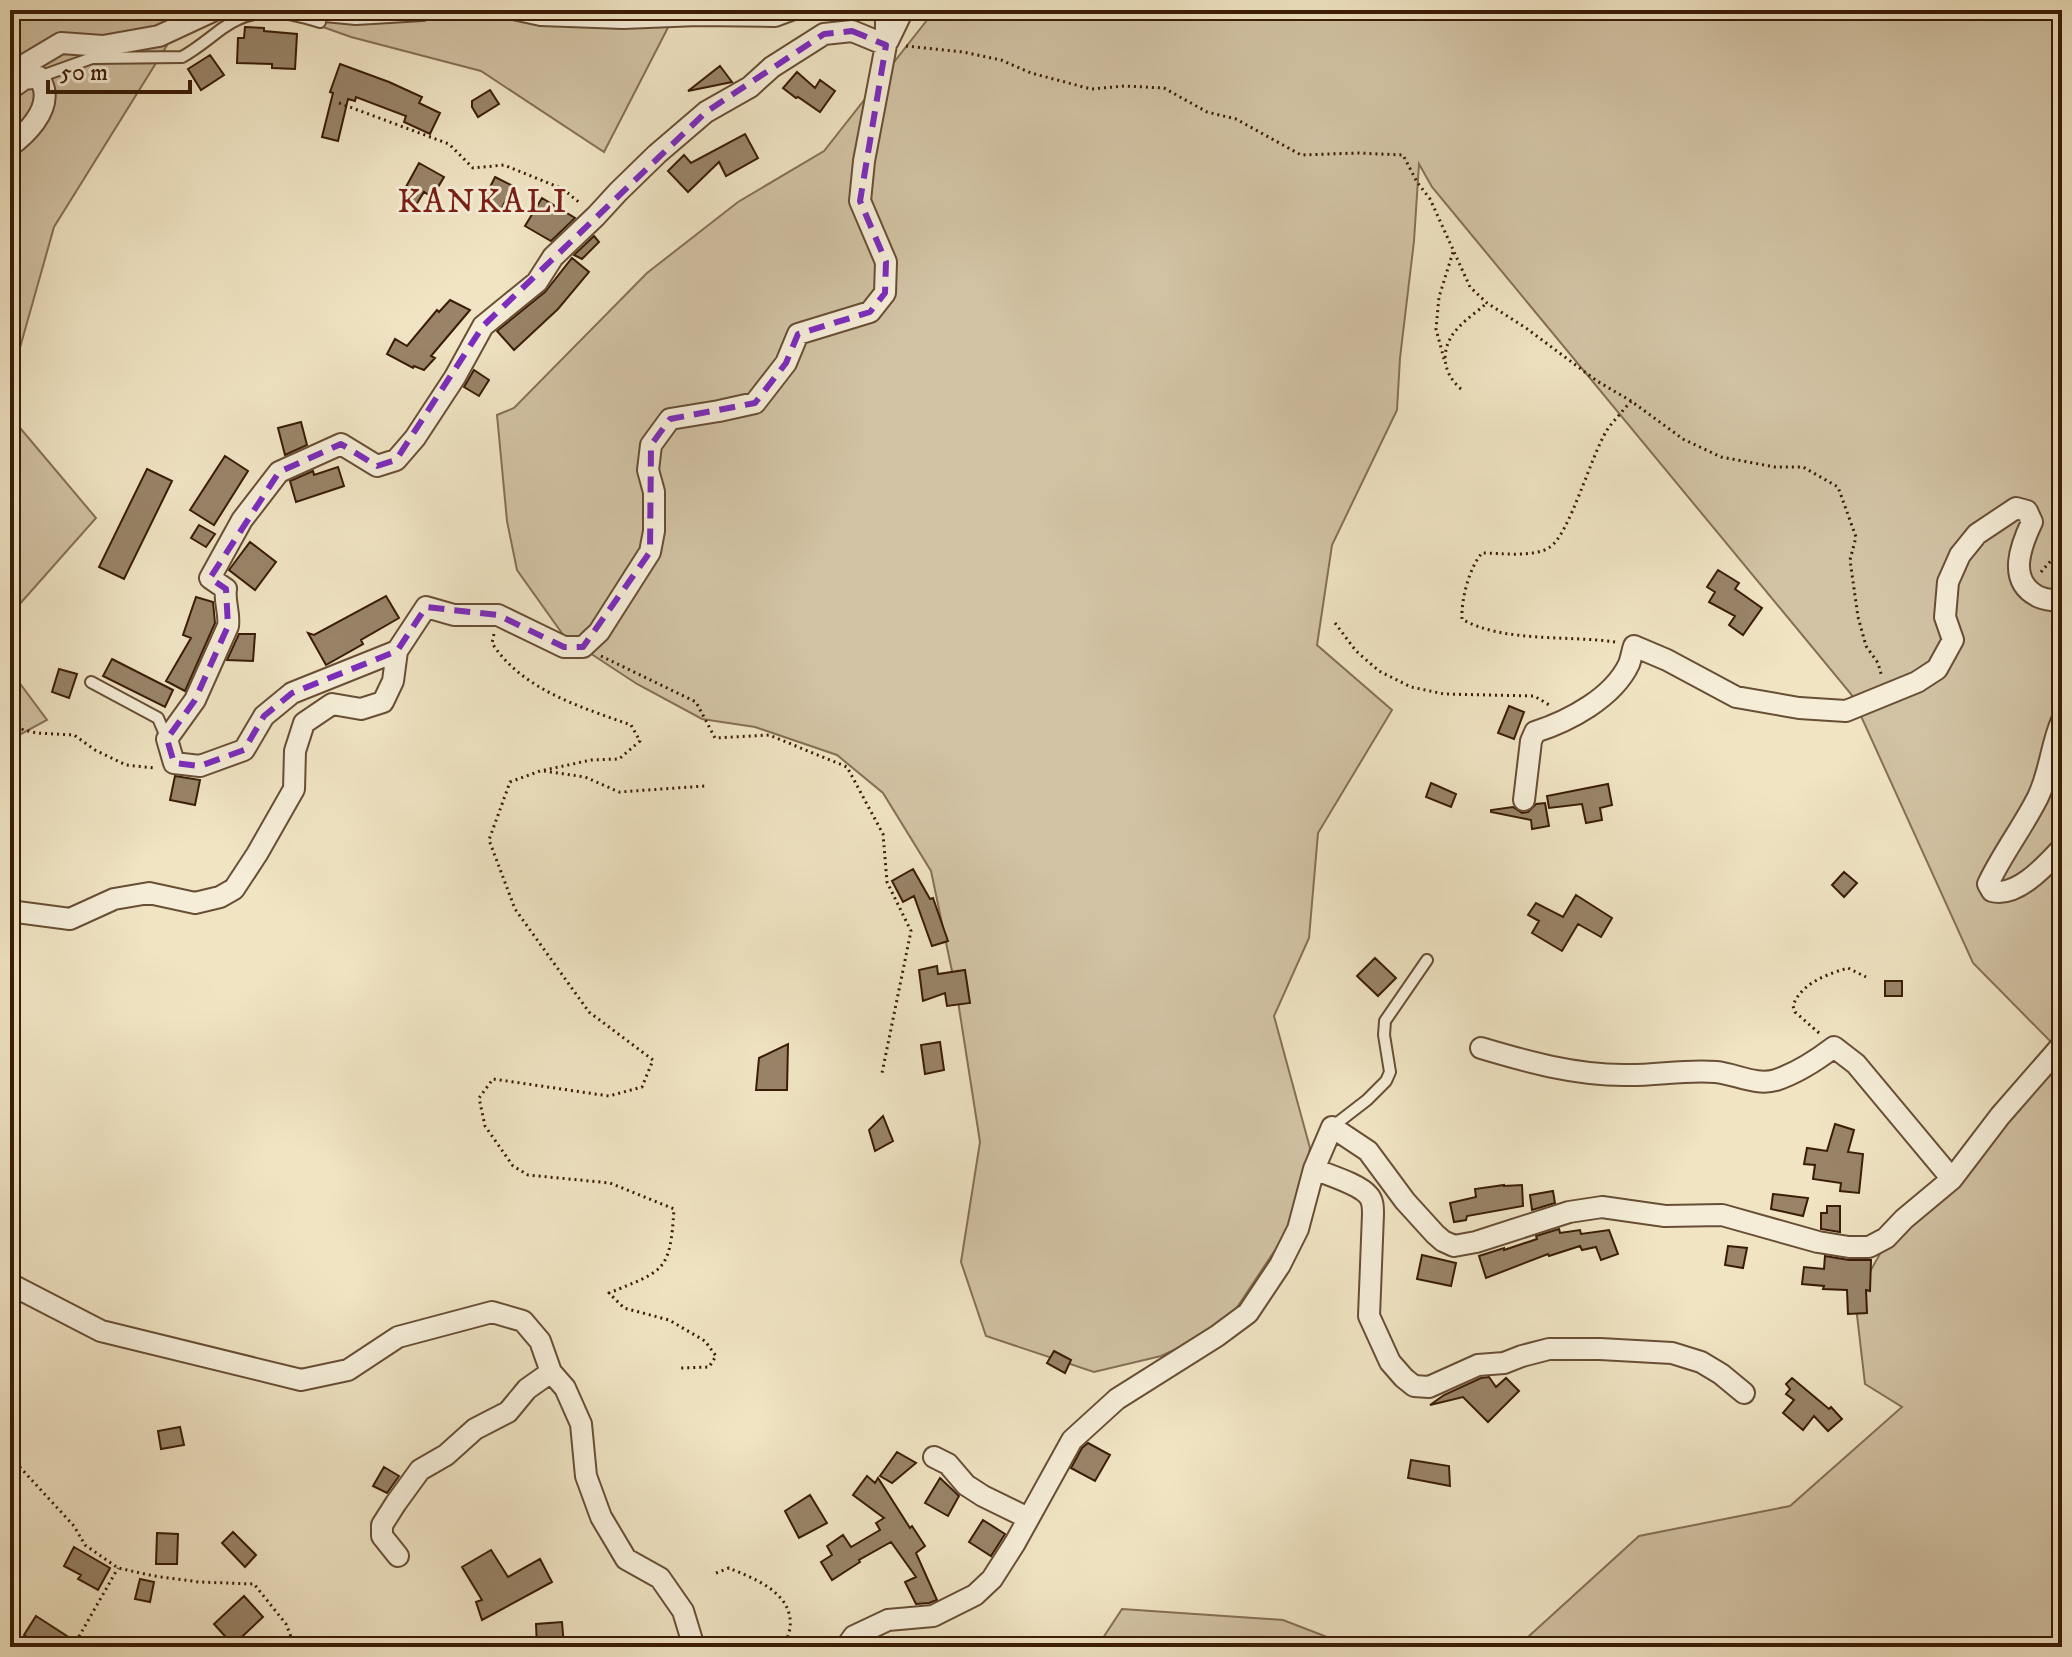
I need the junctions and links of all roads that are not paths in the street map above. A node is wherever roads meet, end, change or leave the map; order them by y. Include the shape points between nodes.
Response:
1 (215, 10) edge
2 (422, 10) edge
3 (518, 10) edge
4 (791, 10) edge
5 (886, 10) edge
6 (903, 10) edge
7 (317, 16) edge
8 (886, 45) junction
9 (24, 81) edge
10 (10, 146) edge
11 (2062, 602) edge
12 (397, 651) junction
13 (91, 682) dead end
14 (2062, 720) edge
15 (167, 739) junction
16 (1524, 800) dead end
17 (2062, 848) edge
18 (10, 909) edge
19 (1427, 960) dead end
20 (2062, 1045) edge
21 (1481, 1048) dead end
22 (1332, 1127) junction
23 (1314, 1169) junction
24 (1952, 1179) junction
25 (10, 1284) edge
26 (551, 1372) junction
27 (1744, 1393) dead end
28 (934, 1457) dead end
29 (1028, 1518) junction
30 (398, 1556) dead end
31 (694, 1647) edge
32 (846, 1647) edge

1 - 9 street via 159,36 103,46 61,43 24,65
2 - 7 street
3 - 4 street via 623,18 775,16
5 - 8 street
6 - 8 street
7 - 9 lane via 249,14 182,57 92,58
8 - 12 street via 860,201 886,262 885,293 870,312 798,334 786,363 755,403 670,419 651,445 650,552 599,632 583,647 564,647 498,615 454,615 426,607
8 - 15 street via 852,31 824,34 706,112 553,257 537,282 483,326 447,389 396,460 377,466 341,444 279,472 242,520 210,578 226,589 228,626 195,700
9 - 10 street via 45,92 43,109
11 - 16 street via 2037,596 2025,586 2019,572 2021,546 2032,522 2027,511 2016,508 1977,534 1960,555 1948,582 1946,604 1953,640 1937,669 1846,711 1736,697 1634,646 1616,683 1585,711 1535,732
12 - 15 street via 292,693 264,716 244,750 200,766 174,763
12 - 18 street via 393,681 383,702 361,709 332,704 304,723 295,751 294,789 234,889 195,903 149,893 114,899 70,919
13 - 15 lane via 158,718
14 - 17 street via 2037,797 1988,884 2001,893 2016,888
19 - 22 lane via 1385,1021 1390,1072 1386,1081
20 - 24 street
21 - 24 street via 1588,1074 1716,1072 1774,1081 1834,1047 1856,1064
22 - 23 street
22 - 24 street via 1368,1151 1405,1201 1435,1234 1454,1246 1602,1207 1665,1216 1722,1215 1818,1242 1869,1247
23 - 27 street via 1361,1189 1373,1204 1369,1316 1390,1362 1414,1386 1429,1387 1478,1365 1549,1349 1600,1349 1672,1353 1701,1362
23 - 29 street via 1298,1229 1248,1313 1117,1399 1072,1440
25 - 26 street via 101,1331 301,1380 348,1370 398,1337 492,1312 523,1321 540,1341
26 - 30 street via 508,1412 420,1470 382,1525 382,1536
26 - 31 street via 565,1388 581,1424 586,1476 601,1517 626,1559 660,1578 683,1611
28 - 29 street via 966,1485
29 - 32 street via 992,1579 975,1595 933,1616 888,1620 854,1636

